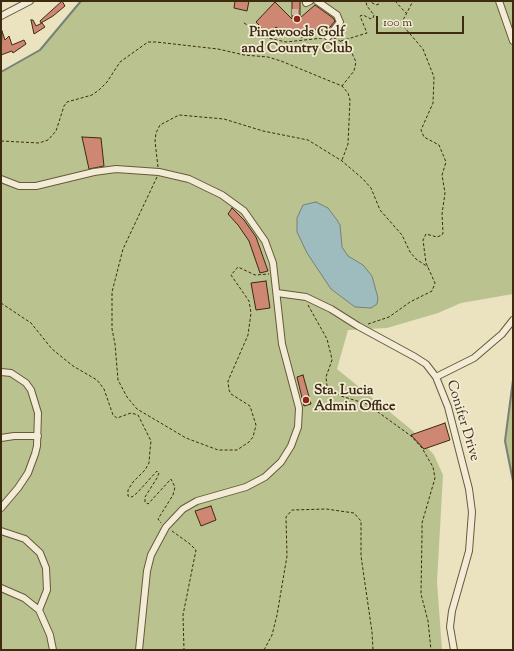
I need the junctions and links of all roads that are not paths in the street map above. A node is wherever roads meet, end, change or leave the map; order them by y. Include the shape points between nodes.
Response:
1 (30, 1) edge
2 (317, 1) edge
3 (498, 1) edge
4 (1, 16) edge
5 (328, 37) road end
6 (513, 41) edge
7 (1, 179) edge
8 (277, 294) junction
9 (513, 320) edge
10 (1, 372) edge
11 (436, 377) junction
12 (38, 436) junction
13 (1, 438) edge
14 (1, 508) edge
15 (1, 531) edge
16 (1, 588) edge
17 (39, 610) junction
18 (53, 650) edge
19 (139, 650) edge
20 (454, 650) edge

1 - 4 street
2 - 5 street via 340,20
3 - 6 street
7 - 8 street via 27,187 116,169 159,172 190,179 233,202 244,211 265,241
8 - 11 street, Conifer Drive via 306,297 331,309 426,364
8 - 19 street via 282,344 299,408 298,427 291,446 281,462 265,477 246,486 197,501 183,509 166,527 151,555 147,571
9 - 11 street via 502,334 474,358
10 - 12 street via 11,373 20,378 31,390 38,413
11 - 20 street, Conifer Drive via 448,406 469,489 472,512 469,551 452,611 450,627
12 - 13 street
12 - 14 street via 36,454 28,472
15 - 17 street via 25,539 40,553 48,582
16 - 17 street via 24,598
17 - 18 street via 50,634

